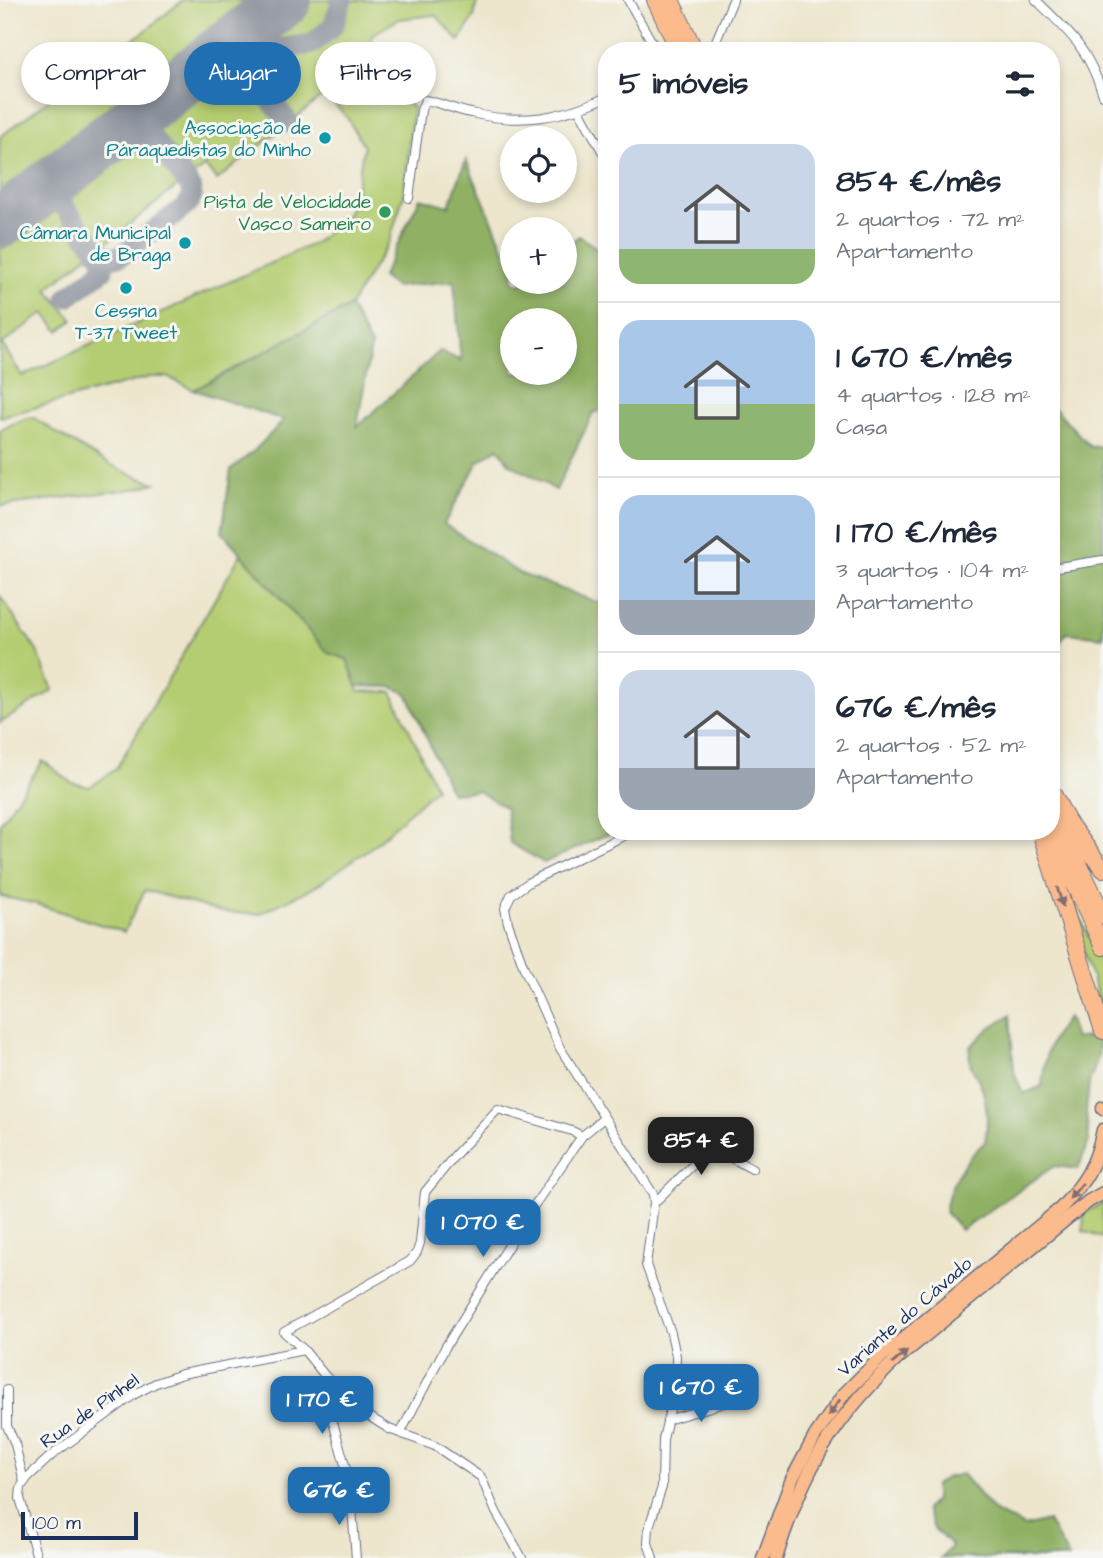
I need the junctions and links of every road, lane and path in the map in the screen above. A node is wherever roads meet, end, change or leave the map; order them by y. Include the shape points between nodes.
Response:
1 (628, 0) edge
2 (655, 0) edge
3 (671, 0) edge
4 (733, 0) edge
5 (1036, 0) edge
6 (716, 41) dead end
7 (652, 42) edge
8 (675, 42) edge
9 (691, 42) edge
10 (1103, 95) edge
11 (598, 101) edge
12 (579, 110) junction
13 (598, 144) edge
14 (409, 198) dead end
15 (1103, 560) edge
16 (1060, 567) edge
17 (1060, 807) edge
18 (1060, 823) edge
19 (615, 840) edge
20 (1043, 840) edge
21 (1053, 840) edge
22 (1103, 869) edge
23 (1103, 915) edge
24 (1103, 947) edge
25 (1103, 1031) edge
26 (604, 1118) junction
27 (1103, 1130) edge
28 (582, 1136) junction
29 (752, 1169) dead end
30 (1103, 1193) edge
31 (654, 1203) junction
32 (304, 1350) junction
33 (326, 1377) junction
34 (7, 1390) dead end
35 (727, 1402) dead end
36 (667, 1420) junction
37 (401, 1432) junction
38 (24, 1482) junction
39 (37, 1558) edge
40 (356, 1558) edge
41 (522, 1558) edge
42 (653, 1558) edge
43 (763, 1558) edge
44 (776, 1558) edge

1 - 7 street
2 - 8 highway
3 - 9 highway
4 - 6 street
5 - 10 street via 1079,41
11 - 12 street
12 - 13 street
12 - 14 street via 541,119 500,120 425,100
15 - 16 street
17 - 22 highway
18 - 23 highway
19 - 26 street via 531,881 511,895 505,908 524,968 560,1048
20 -> 25 highway
21 - 24 highway
26 - 28 street
26 - 31 street via 646,1181
27 -> 43 main road, Variante do Cávado via 1095,1164 1061,1208 881,1357 843,1395 792,1479
28 - 32 street via 498,1109 425,1192 420,1242 410,1261 284,1332
28 - 37 street via 446,1346
29 - 31 street via 711,1150
44 -> 30 main road, Variante do Cávado via 803,1482 822,1447 872,1383
31 - 36 street via 646,1265 676,1356 676,1384
32 - 33 street
32 - 38 street, Rua de Pinhel via 156,1383 52,1455
33 - 37 street via 368,1415
33 - 40 street via 331,1415 350,1483
34 - 38 street via 7,1426
35 - 36 street
36 - 42 street via 662,1486 649,1527
37 - 41 street via 435,1447 481,1477
38 - 39 street via 20,1498

